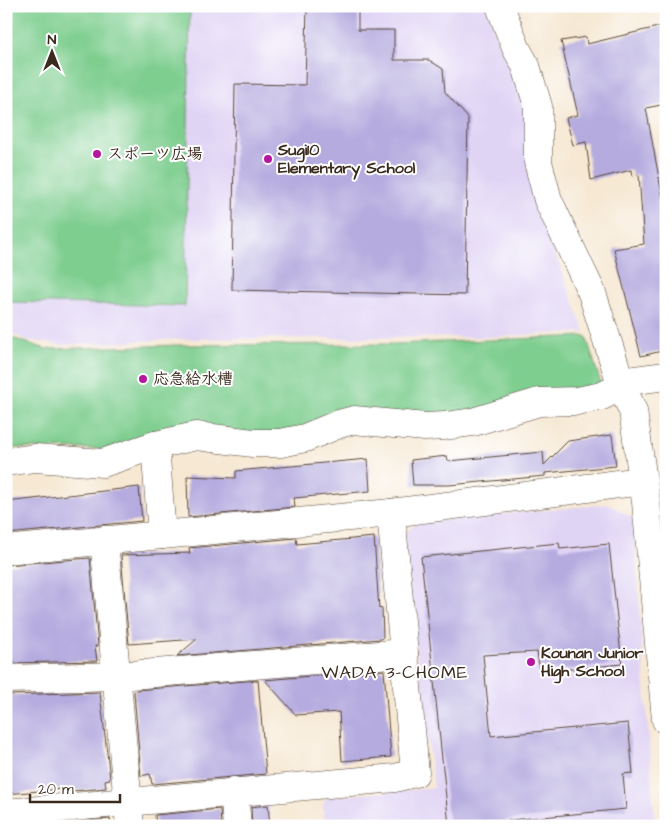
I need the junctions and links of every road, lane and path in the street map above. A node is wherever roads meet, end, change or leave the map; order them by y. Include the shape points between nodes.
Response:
1 (500, 6) edge
2 (666, 376) edge
3 (622, 387) junction
4 (155, 445) junction
5 (6, 462) edge
6 (642, 481) junction
7 (391, 513) junction
8 (162, 535) junction
9 (104, 540) junction
10 (6, 550) edge
11 (660, 595) edge
12 (404, 653) junction
13 (118, 676) junction
14 (6, 679) edge
15 (666, 720) edge
16 (234, 791) junction
17 (6, 813) edge
18 (129, 813) edge
19 (237, 826) edge

1 - 3 street via 526,66 538,106 538,162 548,200 592,293
2 - 3 street via 635,380
3 - 4 street via 602,396 578,401 539,402 473,422 445,426 354,420 281,443 196,436
3 - 6 street via 632,411
4 - 5 street via 103,463 35,458
4 - 8 street
6 - 7 street
6 - 11 street
7 - 8 street
7 - 12 street
8 - 9 street
9 - 10 street
9 - 13 street
11 - 15 street
12 - 13 street
12 - 16 street via 415,773 395,778
13 - 14 street
13 - 18 street
16 - 18 street
16 - 19 street
17 - 18 street

